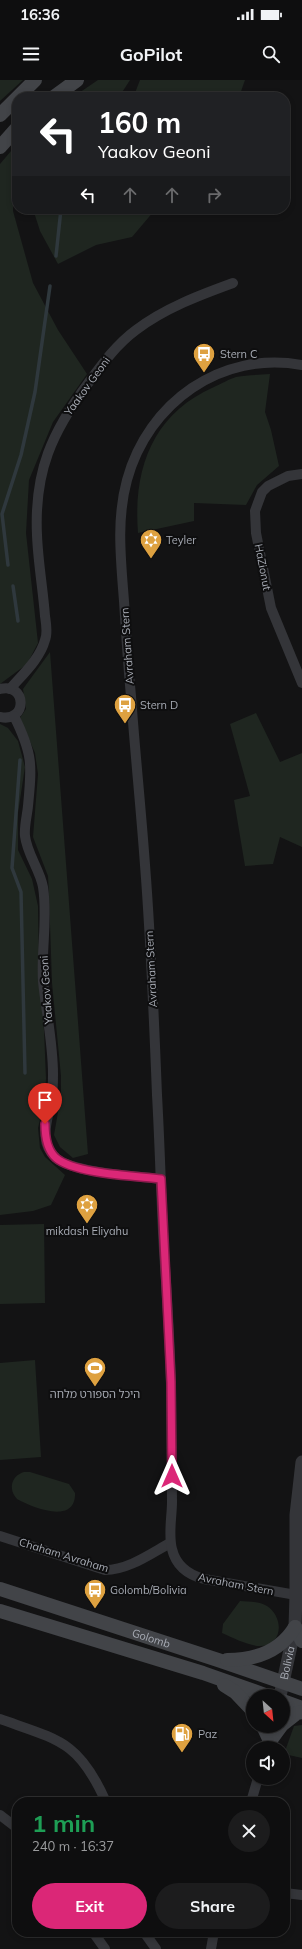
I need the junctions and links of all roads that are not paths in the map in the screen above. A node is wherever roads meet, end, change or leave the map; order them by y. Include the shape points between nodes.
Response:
1 (35, 80) edge
2 (77, 80) edge
3 (23, 92) edge
4 (61, 92) edge
5 (12, 102) edge
6 (2, 112) edge
7 (12, 134) edge
8 (0, 147) edge
9 (233, 283) dead end
10 (302, 365) edge
11 (302, 474) edge
12 (302, 683) edge
13 (5, 689) edge
14 (14, 716) junction
15 (0, 718) edge
16 (161, 1179) junction
17 (302, 1462) edge
18 (0, 1536) edge
19 (170, 1543) junction
20 (0, 1589) edge
21 (296, 1595) junction
22 (0, 1611) edge
23 (295, 1627) junction
24 (302, 1641) edge
25 (218, 1660) junction
26 (203, 1673) junction
27 (248, 1689) edge
28 (281, 1689) edge
29 (290, 1689) edge
30 (302, 1689) edge
31 (246, 1704) edge
32 (290, 1704) edge
33 (302, 1708) edge
34 (302, 1712) edge
35 (0, 1719) edge
36 (290, 1719) edge
37 (256, 1785) edge
38 (103, 1797) edge
39 (252, 1797) edge
40 (0, 1815) edge
41 (12, 1824) edge
42 (290, 1894) edge
43 (302, 1895) edge
44 (97, 1937) edge
45 (148, 1937) edge
46 (213, 1937) edge
47 (105, 1949) edge
48 (156, 1949) edge
49 (211, 1949) edge

1 - 3 main road
2 - 4 main road
5 - 6 main road
7 - 8 main road
9 - 13 street, Yaakov Geoni via 195,297 136,330 116,348 67,412 49,446 38,489 37,535 46,640 29,667
10 - 16 street, Avraham Stern via 269,363 240,367 221,372 195,385 176,400 146,437 135,458 122,506 120,562 146,867
11 - 12 street, HaZionut via 288,476 268,486 262,492 255,511 256,532 271,608
13 - 14 street via 18,695 21,703 18,713
14 - 15 street
14 - 16 street, Yaakov Geoni via 30,753 25,835 43,886 43,981 53,1073 52,1096 45,1124 48,1147 56,1158 82,1169
16 - 19 street, Avraham Stern via 171,1382
17 - 21 street, Bolivia via 296,1515
18 - 19 street, Chaham Avraham via 105,1570 126,1566
19 - 21 street, Avraham Stern via 172,1553 179,1564 191,1575 204,1580
20 - 25 main road, Golomb
21 - 23 street, Bolivia
22 - 26 main road, Golomb
23 - 24 main road
23 - 25 main road via 286,1640 264,1654 241,1660
23 - 28 street, Bolivia
25 - 28 main road, Golomb
26 - 27 main road, Golomb
26 - 31 main road via 235,1692
29 - 30 main road, Golomb
32 - 33 main road
34 - 36 main road
35 - 38 street via 54,1738 66,1745 88,1767
37 - 39 street
40 - 41 street
42 - 43 street
44 - 47 street
45 - 48 street
46 - 49 street

